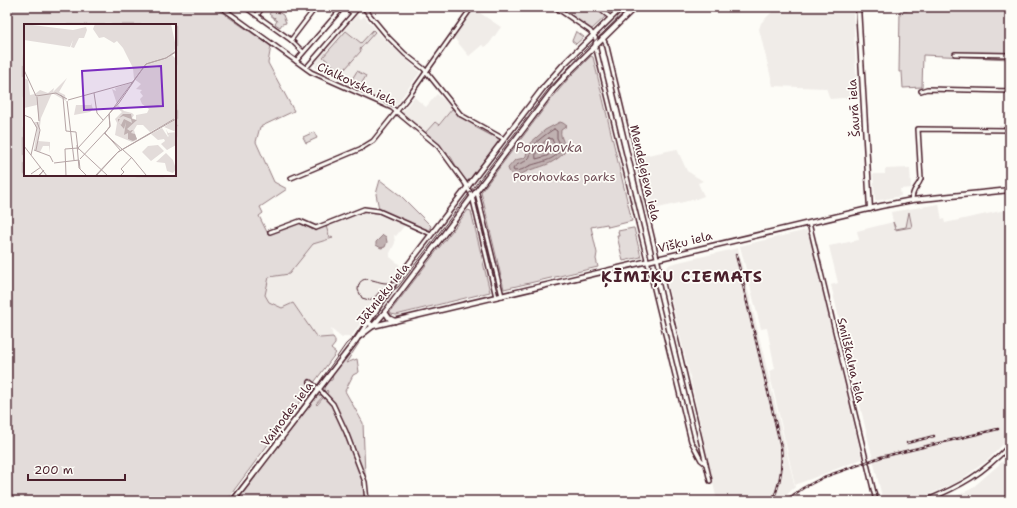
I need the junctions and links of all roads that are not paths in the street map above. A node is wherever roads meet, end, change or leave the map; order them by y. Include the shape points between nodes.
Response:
1 (221, 7) edge
2 (231, 7) edge
3 (245, 7) edge
4 (263, 7) edge
5 (316, 7) edge
6 (344, 7) edge
7 (359, 7) edge
8 (363, 7) edge
9 (472, 7) edge
10 (555, 7) edge
11 (597, 7) edge
12 (622, 7) edge
13 (635, 7) edge
14 (858, 7) edge
15 (228, 12) junction
16 (353, 13) junction
17 (257, 15) junction
18 (611, 18) junction
19 (593, 34) junction
20 (604, 38) junction
21 (596, 39) junction
22 (290, 40) junction
23 (595, 45) junction
24 (303, 52) junction
25 (956, 54) dead end
26 (1010, 55) edge
27 (296, 61) junction
28 (306, 68) junction
29 (426, 72) junction
30 (921, 91) dead end
31 (1010, 91) edge
32 (397, 112) junction
33 (1010, 130) edge
34 (504, 139) junction
35 (291, 178) dead end
36 (467, 187) junction
37 (1010, 190) edge
38 (475, 192) junction
39 (471, 194) junction
40 (912, 200) junction
41 (870, 209) junction
42 (809, 223) junction
43 (270, 232) dead end
44 (431, 234) junction
45 (657, 259) junction
46 (647, 261) junction
47 (502, 296) junction
48 (496, 297) junction
49 (385, 312) junction
50 (670, 319) junction
51 (395, 321) junction
52 (662, 321) junction
53 (368, 322) junction
54 (373, 326) junction
55 (357, 339) junction
56 (679, 355) junction
57 (670, 358) junction
58 (310, 382) dead end
59 (319, 389) junction
60 (700, 439) junction
61 (691, 441) junction
62 (1010, 445) edge
63 (706, 464) junction
64 (710, 481) dead end
65 (233, 501) edge
66 (367, 501) edge
67 (876, 501) edge
68 (926, 501) edge

1 - 15 street, Cialkovska iela
2 - 15 street
3 - 17 street
4 - 17 street
5 - 22 street
6 - 16 street
6 - 24 street
7 - 16 street
8 - 29 street via 388,37
9 - 29 street
10 - 19 street
11 - 18 street
12 - 18 street, Jātnieku iela
13 - 20 street, Jātnieku iela
14 - 41 street, Šaurā iela
15 - 27 street, Cialkovska iela
16 - 28 street
17 - 22 street
18 - 19 street, Jātnieku iela
19 - 21 street
19 - 34 street, Jātnieku iela via 543,88
20 - 21 street
20 - 23 street, Jātnieku iela
20 - 45 street, Mendeļejeva iela
21 - 23 street, Mendeļejeva iela
22 - 24 street
23 - 38 street, Jātnieku iela via 554,90
23 - 46 street, Mendeļejeva iela
24 - 27 street
25 - 26 street
27 - 28 street, Cialkovska iela
28 - 32 street, Cialkovska iela
29 - 32 street
29 - 34 street via 462,116
30 - 31 street
32 - 35 street via 370,143
32 - 36 street, Cialkovska iela via 438,146
33 - 40 street via 918,129 920,179 912,193
34 - 36 street, Jātnieku iela
36 - 39 street, Cialkovska iela
36 - 44 street, Jātnieku iela
37 - 40 street, Višķu iela
38 - 39 street, Jātnieku iela
38 - 47 street
39 - 48 street, Cialkovska iela
39 - 49 street, Jātnieku iela
40 - 41 street, Višķu iela
41 - 42 street, Višķu iela
42 - 45 street, Višķu iela
42 - 67 street, Smilškalna iela
43 - 44 street via 300,221 316,228 364,209 376,210
44 - 53 street, Jātnieku iela
45 - 46 street, Višķu iela
45 - 50 street, Mendeļejeva iela
46 - 47 street, Višķu iela
46 - 52 street, Mendeļejeva iela
47 - 48 street, Višķu iela
48 - 51 street, Višķu iela
49 - 51 street
49 - 54 street, Jātnieku iela
50 - 52 street
50 - 56 street, Mendeļejeva iela
51 - 54 street, Višķu iela
52 - 57 street, Mendeļejeva iela
53 - 54 street
53 - 55 street, Jātnieku iela
54 - 55 street, Jātnieku iela
55 - 59 street, Vaiņodes iela
56 - 57 street
56 - 60 street, Mendeļejeva iela
57 - 61 street, Mendeļejeva iela
58 - 59 street
59 - 65 street, Vaiņodes iela
59 - 66 street via 332,404 346,432 365,482
60 - 61 street
60 - 63 street, Mendeļejeva iela
61 - 63 street, Mendeļejeva iela
62 - 68 street via 986,469 956,488
63 - 64 street

